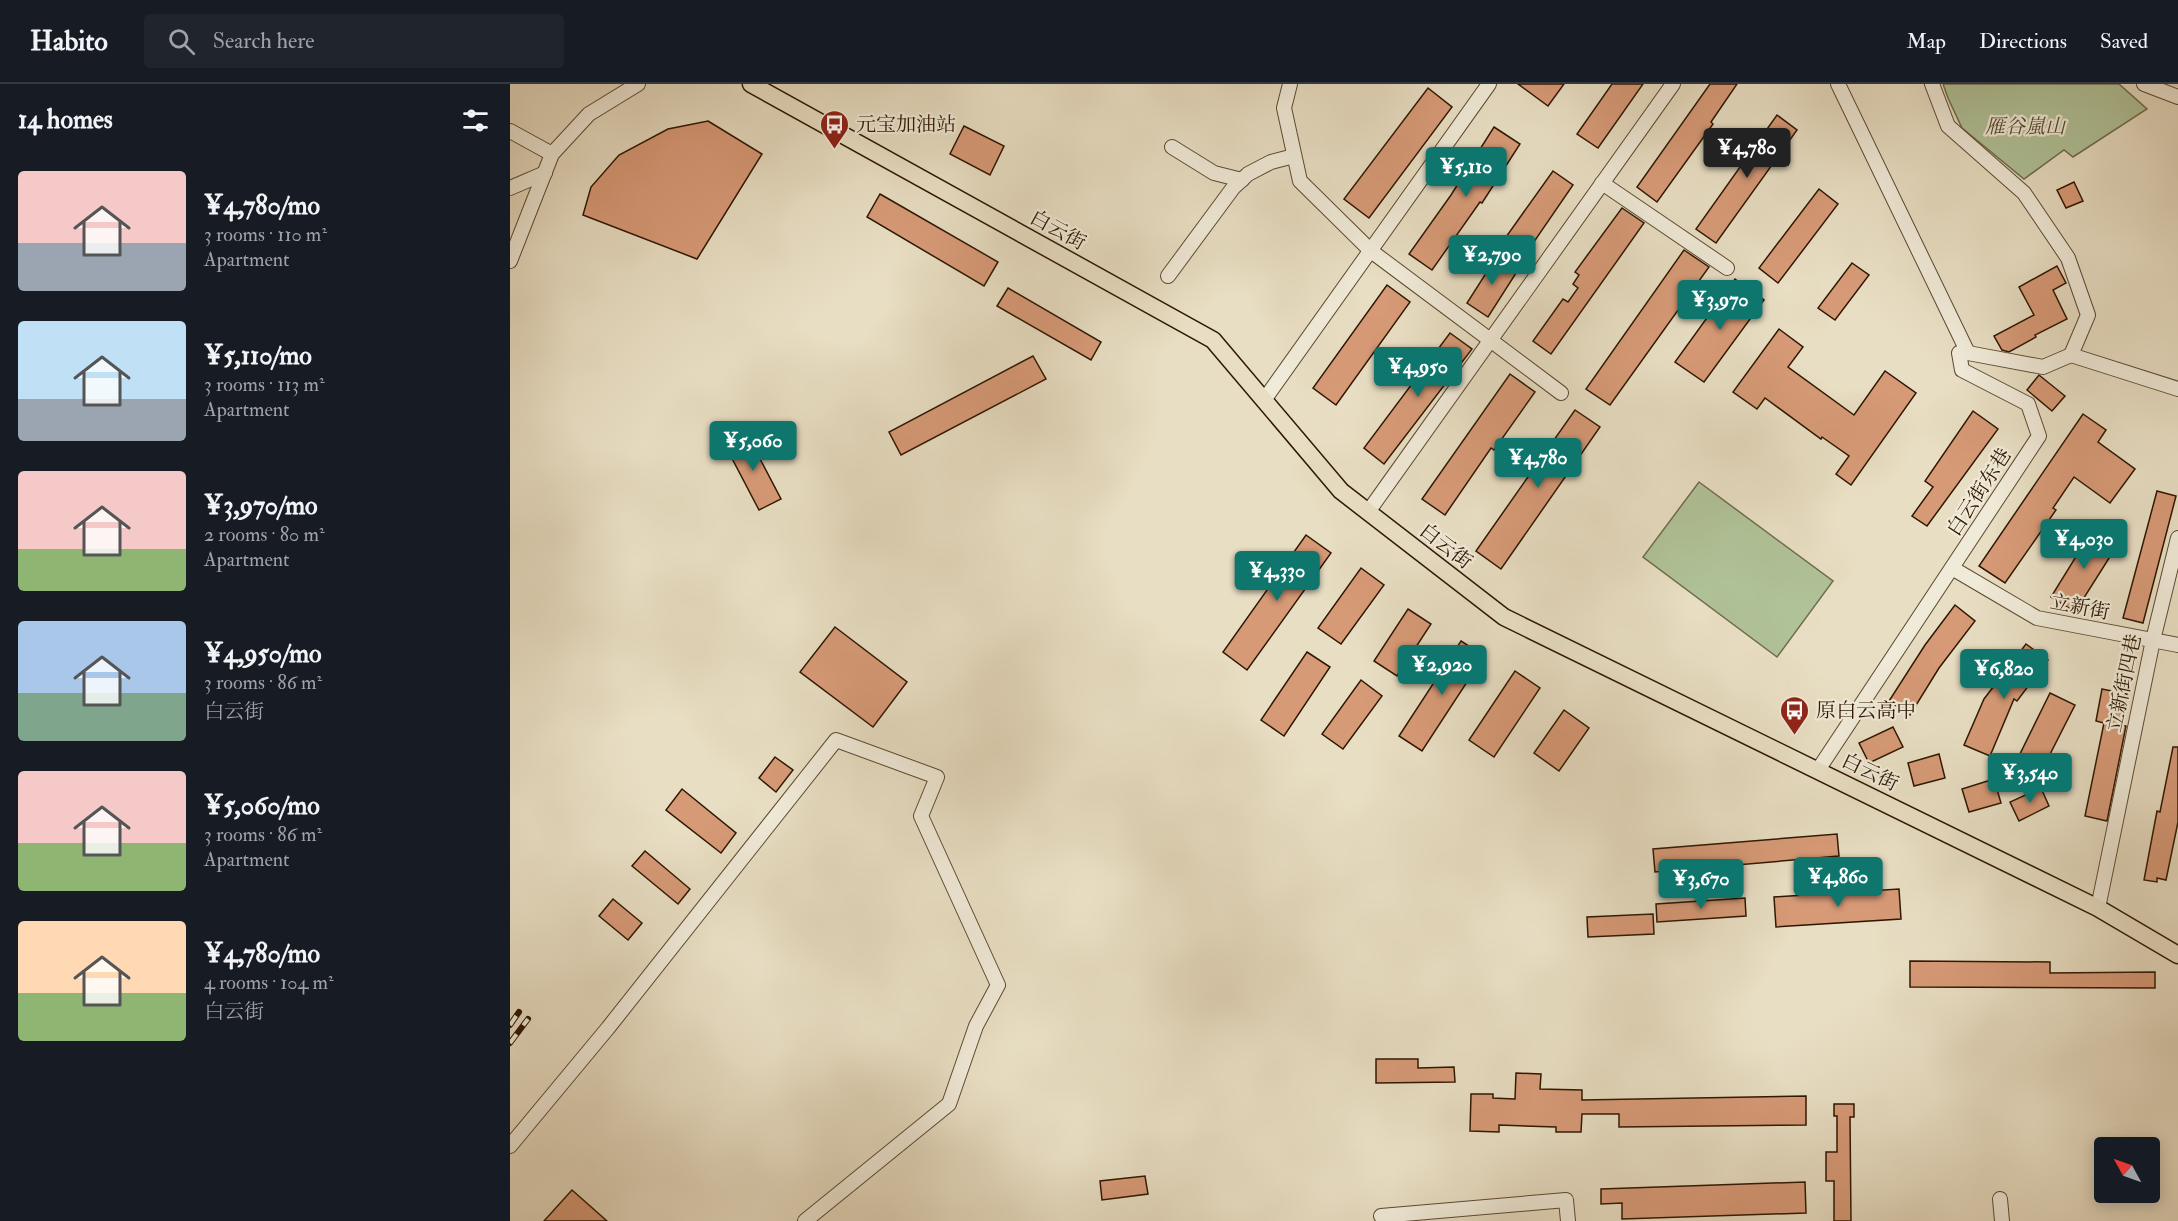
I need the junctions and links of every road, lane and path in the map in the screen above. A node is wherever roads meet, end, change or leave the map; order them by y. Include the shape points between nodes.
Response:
1 (638, 84) edge
2 (751, 84) edge
3 (1290, 84) edge
4 (1489, 84) edge
5 (1673, 84) edge
6 (1838, 84) edge
7 (1932, 84) edge
8 (2144, 84) edge
9 (2178, 97) edge
10 (510, 130) edge
11 (1172, 147) dead end
12 (552, 154) junction
13 (1294, 156) junction
14 (545, 173) junction
15 (1242, 180) junction
16 (1602, 183) junction
17 (510, 188) edge
18 (1371, 251) junction
19 (510, 261) edge
20 (1727, 268) dead end
21 (1168, 276) dead end
22 (1490, 340) junction
23 (1968, 353) junction
24 (2071, 355) junction
25 (2178, 389) edge
26 (1561, 393) dead end
27 (1264, 400) junction
28 (1368, 512) junction
29 (2178, 538) edge
30 (1952, 568) junction
31 (2153, 640) junction
32 (2178, 645) edge
33 (1818, 770) junction
34 (2098, 908) junction
35 (2178, 955) edge
36 (510, 1146) edge
37 (2000, 1199) dead end
38 (1381, 1216) dead end
39 (805, 1221) edge
40 (1568, 1221) edge
41 (2002, 1221) edge

1 - 12 street via 589,114
2 - 27 main road, 白云街 via 1213,340
3 - 13 street via 1284,108
4 - 18 street
5 - 16 street
6 - 23 street
7 - 24 street via 1948,126 2024,193 2067,258 2088,315
8 - 9 street
10 - 12 street
11 - 15 street via 1214,173
12 - 14 street
13 - 15 street via 1271,162
13 - 18 street via 1300,181
14 - 17 street
14 - 19 street
15 - 21 street
16 - 20 street
16 - 22 street
18 - 22 street
18 - 27 street
22 - 26 street
22 - 28 street
23 - 24 street via 2043,367
23 - 30 street, 白云街东巷 via 1959,353 1962,370 2028,404 2039,436
24 - 25 street
27 - 28 main road, 白云街 via 1341,491
28 - 33 main road, 白云街 via 1504,617
29 - 31 street, 立新街四巷
30 - 31 street, 立新街 via 2037,618
30 - 33 street, 白云街东巷
31 - 32 street, 立新街
31 - 34 street, 立新街四巷
33 - 34 main road, 白云街
34 - 35 main road, 白云街
36 - 39 street via 836,740 937,777 921,816 998,985 976,1026 949,1104
37 - 41 street
38 - 40 street via 1566,1200

